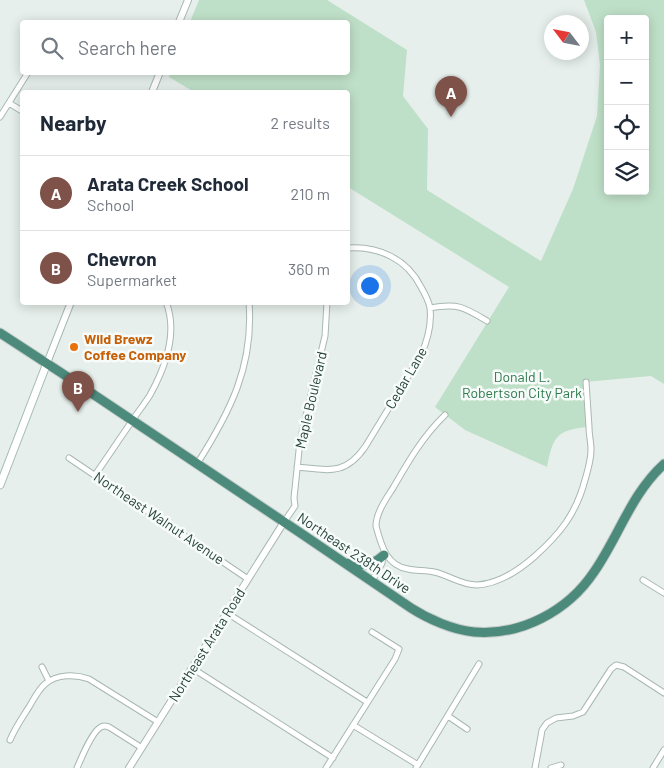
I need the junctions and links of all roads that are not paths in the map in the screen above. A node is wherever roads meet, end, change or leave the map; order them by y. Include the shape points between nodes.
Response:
1 (188, 0) edge
2 (180, 20) edge
3 (26, 75) edge
4 (159, 75) edge
5 (153, 90) edge
6 (9, 103) junction
7 (20, 110) edge
8 (0, 117) edge
9 (350, 248) edge
10 (70, 305) edge
11 (167, 305) edge
12 (249, 305) edge
13 (327, 305) edge
14 (430, 308) junction
15 (487, 321) dead end
16 (0, 333) edge
17 (47, 363) junction
18 (586, 382) dead end
19 (445, 415) dead end
20 (132, 420) junction
21 (69, 458) dead end
22 (197, 464) junction
23 (664, 464) edge
24 (297, 467) junction
25 (95, 475) junction
26 (0, 485) edge
27 (284, 522) junction
28 (384, 554) junction
29 (344, 562) junction
30 (248, 579) junction
31 (644, 580) dead end
32 (372, 581) junction
33 (664, 593) edge
34 (227, 613) junction
35 (372, 632) dead end
36 (479, 664) dead end
37 (42, 667) dead end
38 (192, 668) junction
39 (49, 681) junction
40 (664, 693) edge
41 (368, 702) junction
42 (448, 716) junction
43 (158, 722) junction
44 (353, 725) junction
45 (467, 729) dead end
46 (10, 740) dead end
47 (142, 748) junction
48 (664, 750) edge
49 (333, 758) junction
50 (561, 765) dead end
51 (417, 766) edge
52 (76, 768) edge
53 (129, 768) edge
54 (326, 768) edge
55 (535, 768) edge
56 (540, 768) edge
57 (551, 768) edge
58 (653, 768) edge

1 - 2 street
3 - 6 street
4 - 5 street
6 - 7 street
6 - 8 street
9 - 14 street, Cedar Lane via 377,250 402,263 420,284
10 - 17 street
11 - 20 street via 171,331 166,358 150,394
12 - 22 street via 248,343 237,389
13 - 24 street, Maple Boulevard via 326,336
14 - 15 street via 459,306
14 - 24 street, Cedar Lane via 426,345 360,454 348,465 334,470
16 - 17 highway, Northeast 238th Drive
17 - 20 highway, Northeast 238th Drive
17 - 26 main road
18 - 28 street via 591,450 583,488 562,529 528,562 506,576 479,585 401,567
19 - 28 street via 414,452 381,508 376,526
20 - 22 highway, Northeast 238th Drive
20 - 25 street
21 - 25 street, Northeast Walnut Avenue
22 - 27 highway, Northeast 238th Drive
23 - 32 highway, Northeast 238th Drive via 647,481 602,561 584,585 564,605 536,621 500,631 472,632 421,614
24 - 27 street, Maple Boulevard via 294,498
25 - 30 street, Northeast Walnut Avenue
27 - 29 highway, Northeast 238th Drive
27 - 30 street, Northeast Arata Road
28 - 29 highway via 372,563
28 - 32 street
29 - 32 highway, Northeast 238th Drive
30 - 34 street, Northeast Arata Road
31 - 33 street
34 - 38 street, Northeast Arata Road
34 - 41 street
35 - 41 street via 399,649
36 - 42 street
37 - 39 street
38 - 43 street, Northeast Arata Road
38 - 49 street
39 - 43 street via 62,676 89,679
39 - 46 street via 38,692
40 - 55 street via 616,665 583,712 547,723 540,736
41 - 44 street
42 - 45 street
42 - 51 street
43 - 47 street, Northeast Arata Road
44 - 49 street
44 - 51 street
47 - 52 street via 109,727 100,727
47 - 53 street, Northeast Arata Road
48 - 58 street
49 - 54 street
50 - 57 street
55 - 56 street

